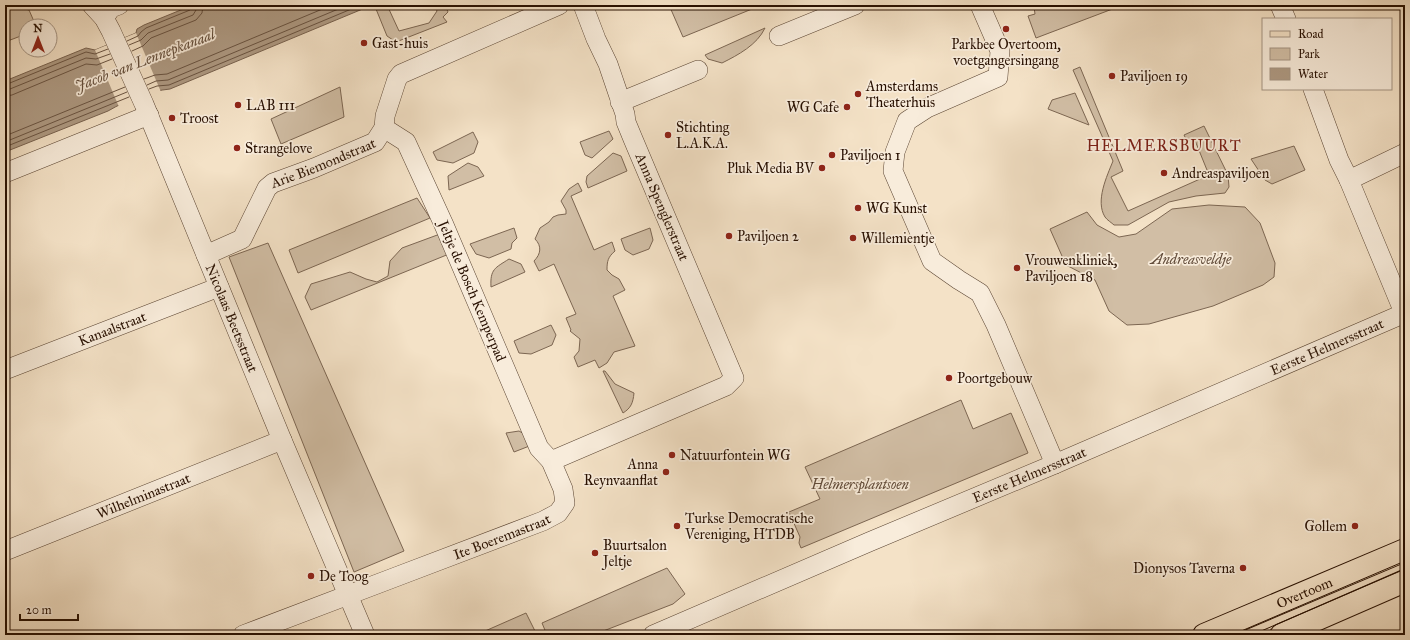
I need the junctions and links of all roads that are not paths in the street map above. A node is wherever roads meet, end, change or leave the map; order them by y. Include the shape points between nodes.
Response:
1 (119, 5) edge
2 (559, 5) edge
3 (583, 5) edge
4 (855, 5) edge
5 (980, 5) edge
6 (1280, 5) edge
7 (102, 18) edge
8 (1286, 18) edge
9 (779, 36) dead end
10 (698, 70) dead end
11 (1313, 90) edge
12 (620, 102) junction
13 (147, 110) junction
14 (384, 128) junction
15 (1405, 153) edge
16 (5, 173) edge
17 (1349, 180) junction
18 (206, 255) junction
19 (219, 287) junction
20 (1405, 313) edge
21 (5, 370) edge
22 (282, 440) junction
23 (551, 461) junction
24 (1055, 464) junction
25 (1405, 550) edge
26 (5, 551) edge
27 (1405, 581) edge
28 (347, 594) junction
29 (243, 635) edge
30 (365, 635) edge
31 (653, 635) edge
32 (1204, 635) edge
33 (1281, 635) edge

1 - 7 street via 111,8
2 - 14 street, Arie Biemondstraat via 401,74 385,116
3 - 12 street, Anna Spenglerstraat via 608,64
4 - 9 street
5 - 24 street via 1000,51 998,77 927,108 907,121 895,152 893,171 932,261 980,293
6 - 8 street
7 - 13 street, Nicolaas Beetsstraat
10 - 12 street
11 - 17 street
12 - 23 street, Anna Spenglerstraat via 633,139 734,378 726,386
13 - 16 street
13 - 18 street, Nicolaas Beetsstraat
14 - 18 street, Arie Biemondstraat via 375,142 273,183 266,188 242,239
14 - 23 street, Jeltje de Bosch Kemperpad via 406,142 539,448
15 - 17 street
17 - 20 street
18 - 19 street, Nicolaas Beetsstraat
19 - 21 street, Kanaalstraat
19 - 22 street, Nicolaas Beetsstraat
20 - 24 street, Eerste Helmersstraat
22 - 26 street, Wilhelminastraat
22 - 28 street, Nicolaas Beetsstraat
23 - 28 street, Ite Boeremastraat via 564,489 565,502 558,513 457,555
24 - 31 street, Eerste Helmersstraat
25 - 32 main road, Overtoom
27 - 33 main road, Overtoom
28 - 29 street, Ite Boeremastraat
28 - 30 street, Nicolaas Beetsstraat

